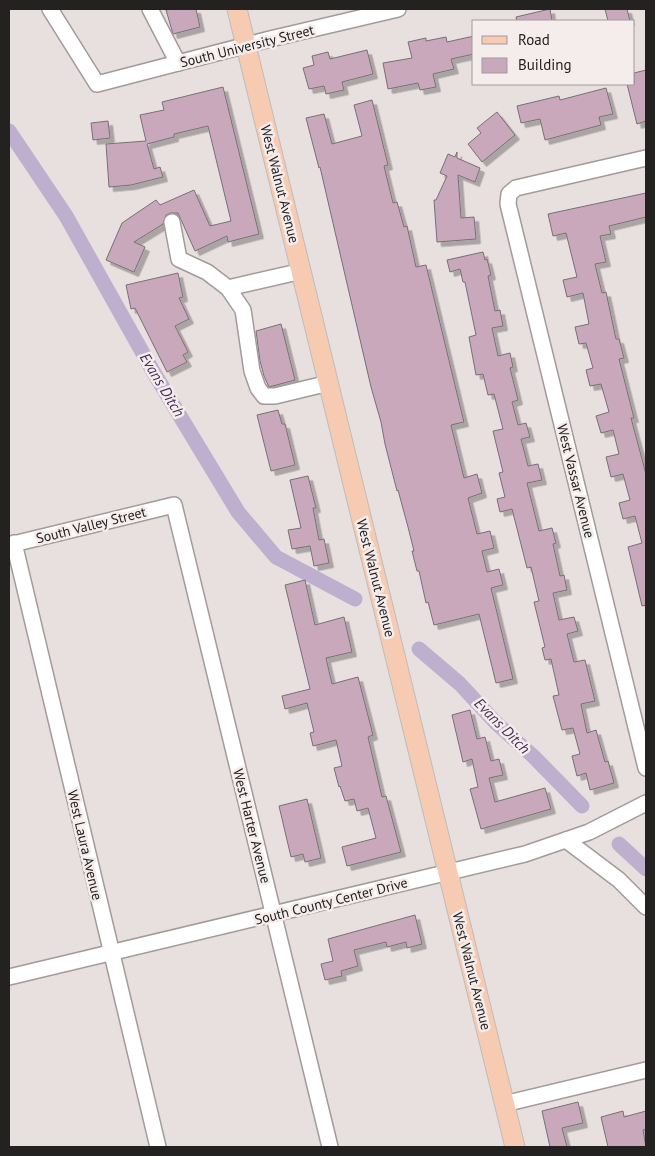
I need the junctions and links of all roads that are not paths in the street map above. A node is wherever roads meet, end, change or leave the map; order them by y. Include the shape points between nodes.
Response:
1 (50, 9) edge
2 (150, 9) edge
3 (238, 9) edge
4 (398, 9) edge
5 (246, 45) junction
6 (178, 63) junction
7 (646, 158) edge
8 (172, 222) dead end
9 (302, 271) junction
10 (228, 288) junction
11 (329, 383) junction
12 (174, 505) joint
13 (11, 544) edge
14 (646, 768) edge
15 (646, 804) edge
16 (566, 840) junction
17 (448, 873) junction
18 (646, 907) edge
19 (274, 915) junction
20 (111, 952) junction
21 (9, 977) edge
22 (646, 1070) edge
23 (504, 1104) junction
24 (158, 1147) edge
25 (330, 1147) edge
26 (515, 1147) edge

1 - 6 street, South University Street via 96,84
2 - 6 street
3 - 5 main road, West Walnut Avenue
4 - 5 street, South University Street
5 - 6 street, South University Street
5 - 9 main road, West Walnut Avenue
7 - 14 street, West Vassar Avenue via 516,188 509,194 508,204
8 - 10 street via 179,260 205,270
9 - 10 street
9 - 11 main road, West Walnut Avenue
10 - 11 street via 243,310 252,371 264,396
11 - 17 main road, West Walnut Avenue
12 - 13 street, South Valley Street
12 - 19 street, West Harter Avenue
13 - 20 street, West Laura Avenue
15 - 16 street, South County Center Drive
16 - 17 street, South County Center Drive
16 - 18 street via 619,880
17 - 19 street, South County Center Drive
17 - 23 main road, West Walnut Avenue
19 - 20 street, South County Center Drive
19 - 25 street, West Harter Avenue
20 - 21 street, South County Center Drive
20 - 24 street, West Laura Avenue
22 - 23 street
23 - 26 main road, West Walnut Avenue

